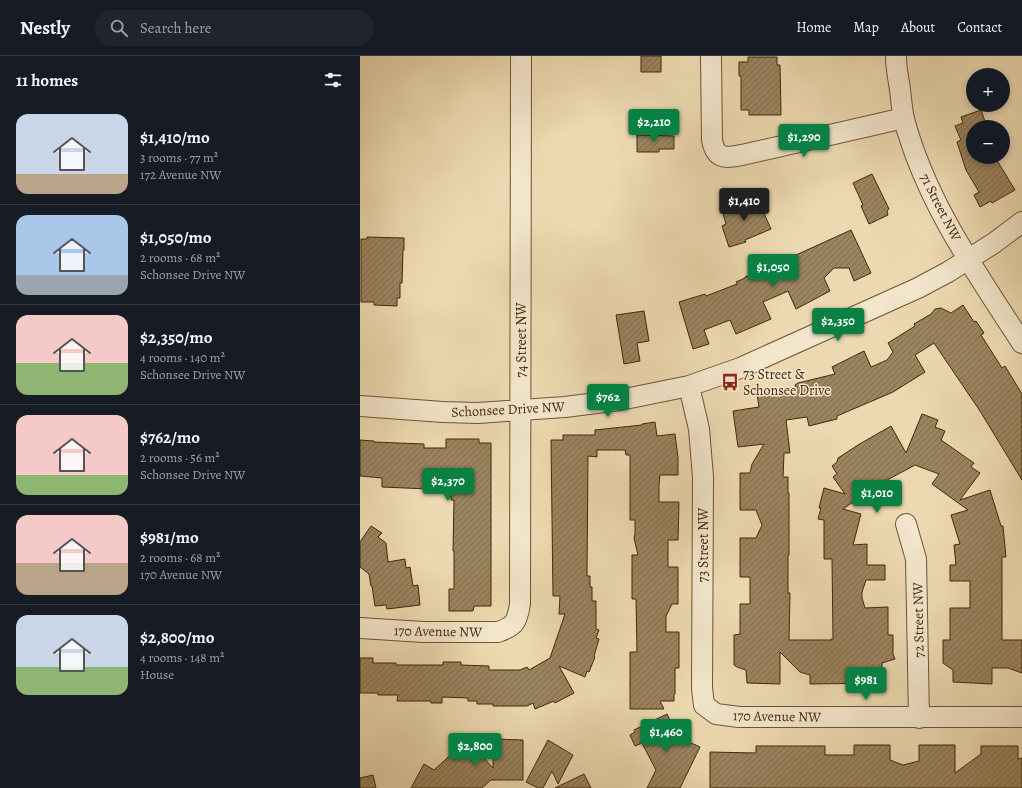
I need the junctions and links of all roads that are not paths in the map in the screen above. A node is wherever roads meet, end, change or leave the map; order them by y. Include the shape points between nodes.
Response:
1 (521, 56) edge
2 (711, 56) edge
3 (896, 56) edge
4 (904, 118) junction
5 (1022, 222) edge
6 (968, 259) junction
7 (1022, 343) edge
8 (689, 386) junction
9 (360, 406) edge
10 (520, 410) junction
11 (906, 524) dead end
12 (514, 624) joint
13 (360, 628) edge
14 (704, 705) joint
15 (1022, 717) edge
16 (919, 718) junction

1 - 10 street, 74 Street NW
2 - 4 street via 712,133 714,150 720,156 731,157
3 - 4 street, 71 Street NW
4 - 6 street, 71 Street NW via 933,198
5 - 6 street, Schonsee Drive NW
6 - 7 street, 71 Street NW
6 - 8 street, Schonsee Drive NW via 918,288 798,343
8 - 10 street, Schonsee Drive NW via 620,400
8 - 14 street, 73 Street NW via 699,430 703,476
9 - 10 street, Schonsee Drive NW via 478,413
10 - 12 street, 74 Street NW via 520,604
11 - 16 street, 72 Street NW via 916,559
12 - 13 street, 170 Avenue NW via 507,629 489,633
14 - 16 street, 170 Avenue NW via 716,714 739,717
15 - 16 street, 170 Avenue NW

